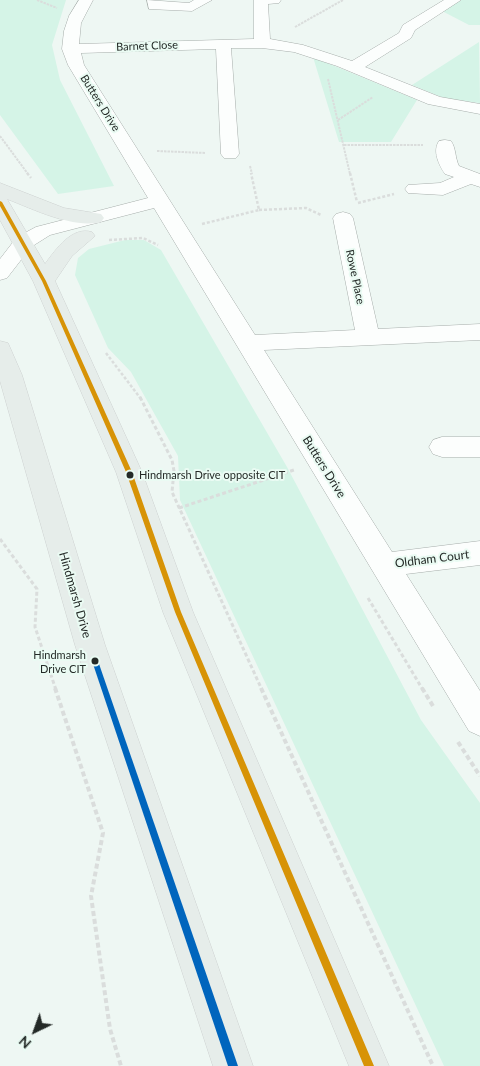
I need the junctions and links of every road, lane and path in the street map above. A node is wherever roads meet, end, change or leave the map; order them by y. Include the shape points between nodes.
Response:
1 (86, 0) edge
2 (154, 0) edge
3 (260, 0) edge
4 (274, 0) edge
5 (342, 0) edge
6 (454, 0) edge
7 (196, 9) edge
8 (265, 43) junction
9 (223, 44) junction
10 (70, 49) junction
11 (323, 55) junction
12 (354, 67) junction
13 (378, 93) dead end
14 (480, 109) edge
15 (338, 120) junction
16 (344, 145) junction
17 (445, 145) joint
18 (230, 154) dead end
19 (476, 179) edge
20 (0, 189) edge
21 (415, 189) joint
22 (0, 202) edge
23 (164, 207) junction
24 (344, 209) junction
25 (259, 210) dead end
26 (90, 227) junction
27 (108, 240) dead end
28 (12, 241) edge
29 (192, 252) junction
30 (0, 272) edge
31 (44, 281) junction
32 (480, 332) edge
33 (368, 336) junction
34 (247, 342) junction
35 (0, 349) edge
36 (103, 350) dead end
37 (480, 446) edge
38 (442, 447) dead end
39 (294, 470) dead end
40 (179, 508) junction
41 (0, 539) edge
42 (480, 553) edge
43 (384, 565) junction
44 (480, 720) edge
45 (121, 1066) edge
46 (234, 1066) edge
47 (369, 1066) edge
48 (433, 1066) edge

1 - 10 street via 76,14
2 - 7 street via 154,6
3 - 4 street
3 - 8 street
5 - 8 path
6 - 12 street
8 - 9 street, Barnet Close
8 - 11 street, Barnet Close
9 - 10 street, Barnet Close
9 - 18 street
10 - 23 street, Butters Drive via 76,65
11 - 12 street, Barnet Close
11 - 15 path
12 - 14 street, Barnet Close via 429,98 454,106
13 - 15 path
15 - 16 path
16 - 17 path
16 - 24 path
17 - 19 street via 446,158 452,170
19 - 21 street via 443,189
20 - 26 main road
21 - 24 path
22 - 28 main road
23 - 26 street
23 - 29 street, Butters Drive
24 - 25 path via 323,216 306,208
24 - 33 street, Rowe Place
26 - 28 street via 52,244
26 - 31 main road via 65,251
27 - 29 path via 142,238 164,248 171,258
28 - 30 street
28 - 31 main road
29 - 34 street, Butters Drive
31 - 47 main road via 128,472 178,612
32 - 33 street
33 - 34 street
34 - 43 street, Butters Drive
35 - 46 main road, Hindmarsh Drive via 90,645
36 - 40 path via 141,398 172,460 172,492
37 - 38 street
39 - 40 path
40 - 48 path
41 - 45 path via 37,589 35,627 103,833 90,896 110,1029
42 - 43 street, Oldham Court
43 - 44 street, Butters Drive

